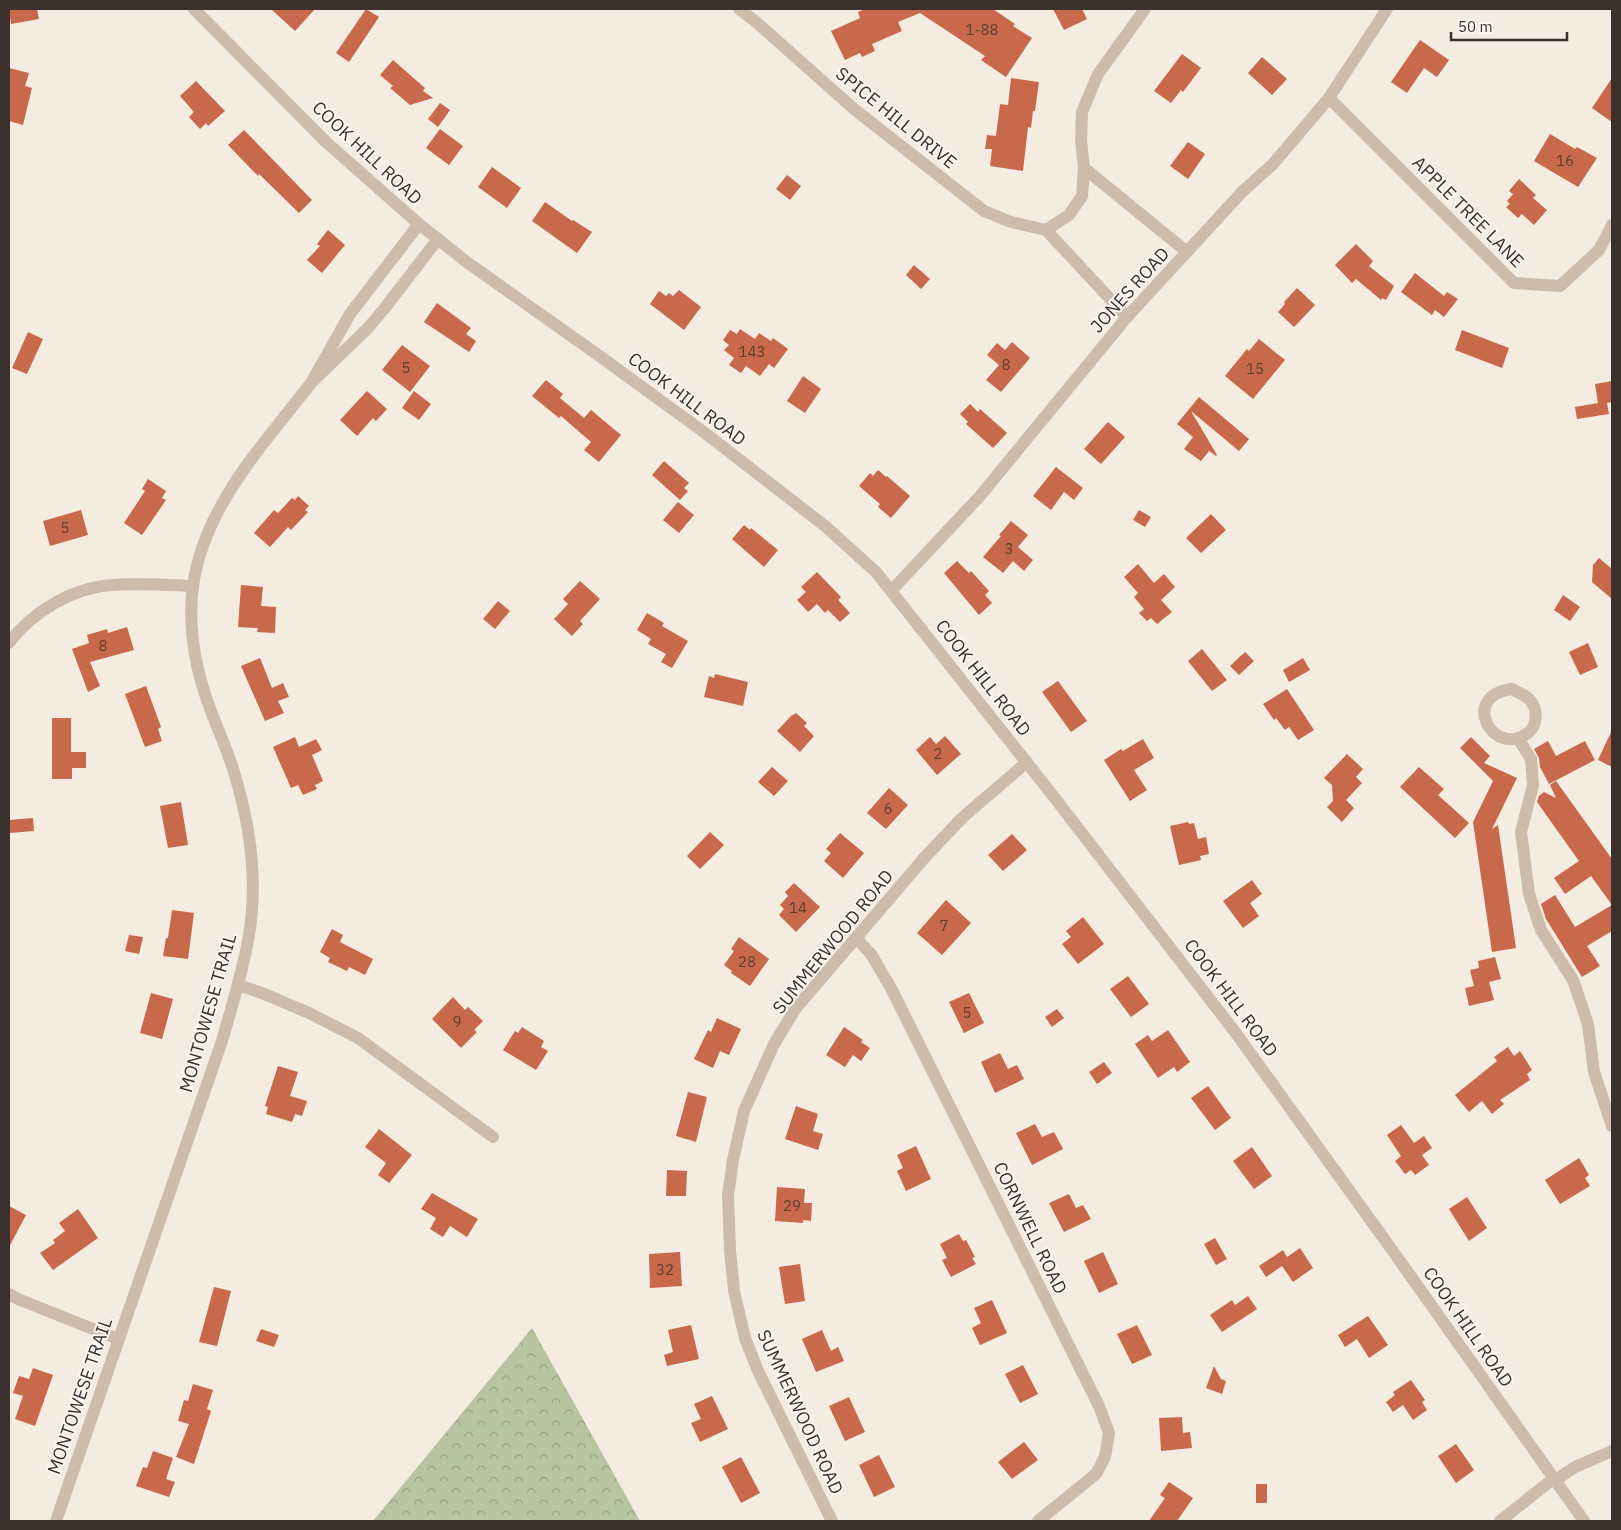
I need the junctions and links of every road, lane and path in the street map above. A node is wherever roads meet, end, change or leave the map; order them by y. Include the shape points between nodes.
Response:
1 (194, 9) edge
2 (739, 9) edge
3 (1145, 9) edge
4 (1387, 9) edge
5 (1329, 98) junction
6 (1084, 168) junction
7 (419, 224) junction
8 (1612, 225) edge
9 (1046, 230) junction
10 (438, 239) junction
11 (1187, 252) junction
12 (1127, 317) junction
13 (311, 383) junction
14 (193, 586) junction
15 (892, 590) junction
16 (9, 643) edge
17 (1518, 738) junction
18 (1027, 762) junction
19 (856, 938) junction
20 (238, 985) junction
21 (1612, 1126) edge
22 (493, 1137) dead end
23 (9, 1294) edge
24 (118, 1339) junction
25 (1612, 1451) edge
26 (1553, 1480) junction
27 (56, 1521) edge
28 (832, 1521) edge
29 (1038, 1521) edge
30 (1500, 1521) edge
31 (1584, 1521) edge

1 - 7 street, COOK HILL ROAD via 326,142
2 - 9 street, SPICE HILL DRIVE via 854,109 984,211 1011,222
3 - 6 street via 1098,74 1082,112
4 - 5 street, JONES ROAD
5 - 8 street, APPLE TREE LANE via 1514,284 1560,286 1599,250
5 - 11 street, JONES ROAD via 1273,164 1242,192
6 - 9 street via 1082,196 1069,215
6 - 11 street
7 - 10 street, COOK HILL ROAD
7 - 13 street, MONTOWESE TRAIL via 350,314
9 - 12 street
10 - 13 street, MONTOWESE TRAIL via 368,328
10 - 15 street, COOK HILL ROAD via 602,357 825,526
11 - 12 street, JONES ROAD
12 - 15 street, JONES ROAD via 980,496
13 - 14 street, MONTOWESE TRAIL via 224,498 211,524
14 - 16 street via 111,584 81,591 60,600 30,620
14 - 20 street, MONTOWESE TRAIL via 192,625 197,664 204,694 234,771 249,837 253,893 249,934
15 - 18 street, COOK HILL ROAD
17 - 17 street via 1507,739 1494,734 1486,723 1485,708 1490,697 1499,691 1512,689 1528,698 1536,709 1536,720 1529,733
17 - 21 street via 1531,759 1533,785 1521,832 1529,894 1541,930 1573,980 1588,1024 1594,1072
18 - 19 street, SUMMERWOOD ROAD via 963,816
18 - 26 street, COOK HILL ROAD via 1230,1024
19 - 28 street, SUMMERWOOD ROAD via 796,1008 774,1044 744,1111 728,1195 734,1291 745,1338
19 - 29 street, CORNWELL ROAD via 871,954 892,990 1099,1406 1109,1433 1106,1457 1096,1474
20 - 22 street via 309,1013 358,1038
20 - 24 street, MONTOWESE TRAIL via 222,1041
23 - 24 street
24 - 27 street, MONTOWESE TRAIL
25 - 26 street
26 - 30 street
26 - 31 street, COOK HILL ROAD

